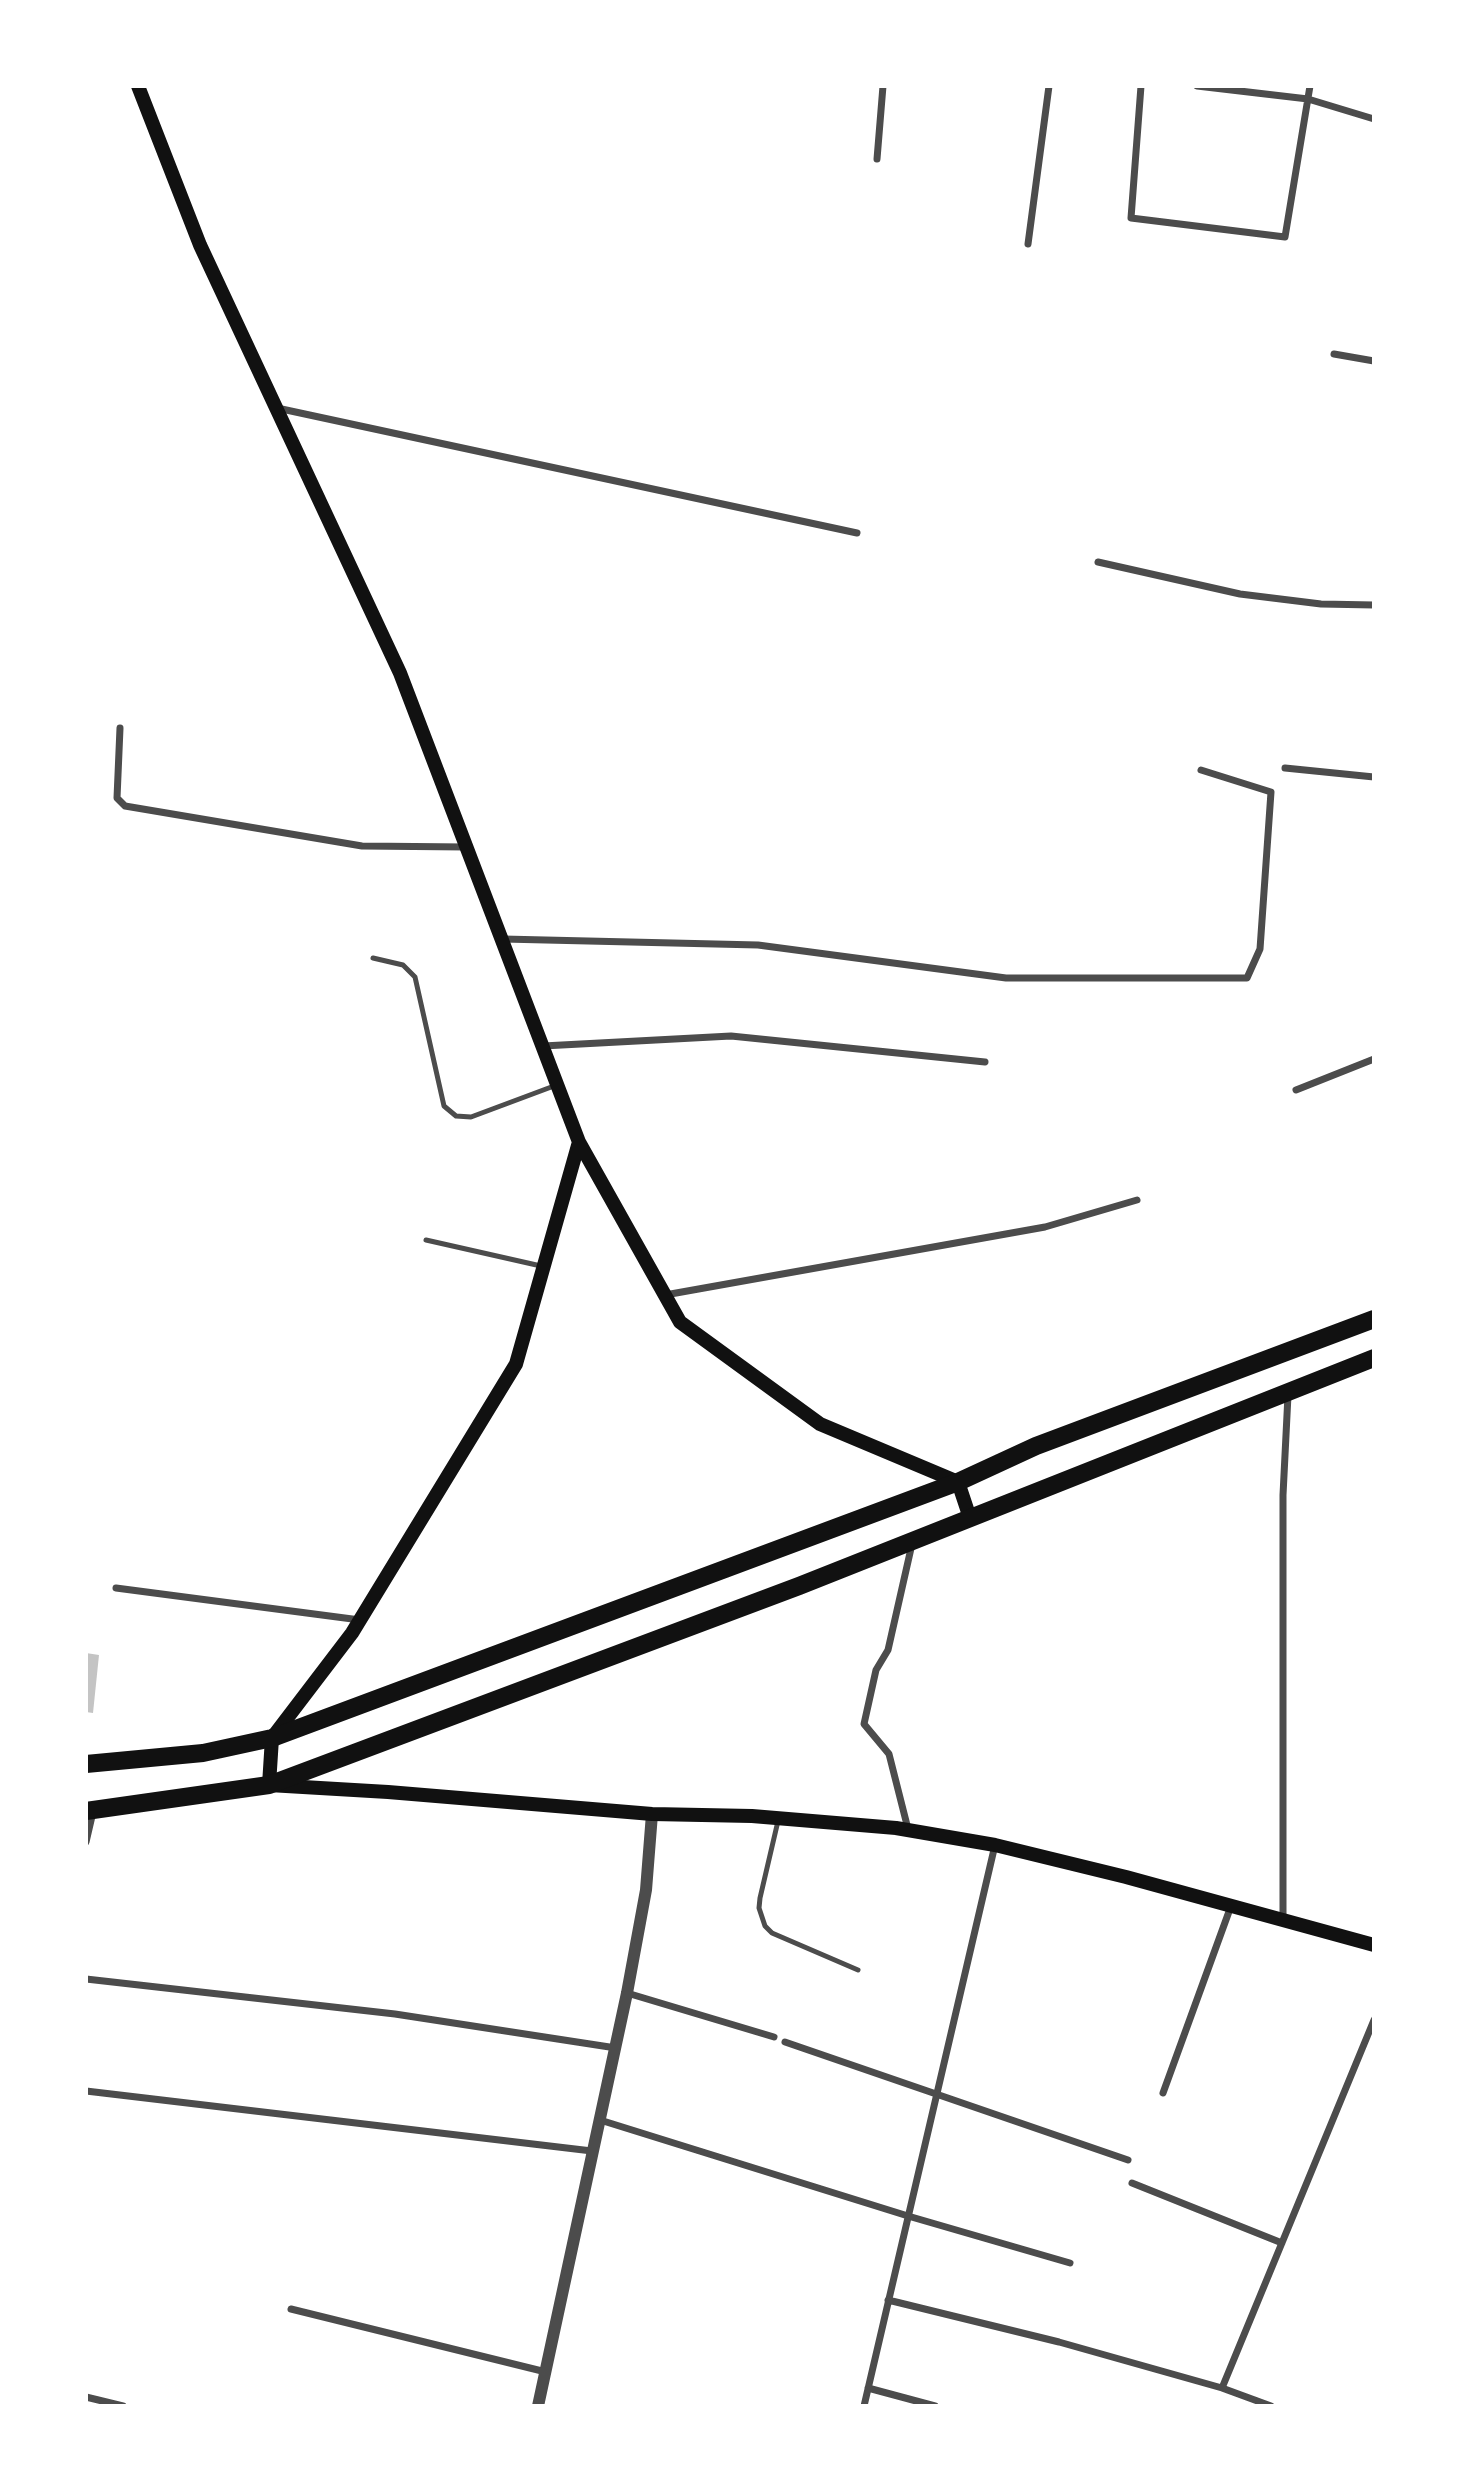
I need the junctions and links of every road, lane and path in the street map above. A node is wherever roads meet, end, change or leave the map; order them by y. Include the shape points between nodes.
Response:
1 (138, 86) edge
2 (883, 86) edge
3 (1049, 86) edge
4 (1141, 86) edge
5 (1197, 86) edge
6 (1310, 86) edge
7 (1308, 99) junction
8 (1374, 119) edge
9 (877, 159) dead end
10 (1028, 244) dead end
11 (1334, 354) dead end
12 (1374, 361) edge
13 (276, 408) junction
14 (857, 533) dead end
15 (1098, 562) dead end
16 (1374, 605) edge
17 (120, 728) dead end
18 (1285, 768) dead end
19 (1201, 770) dead end
20 (1374, 777) edge
21 (467, 847) junction
22 (502, 939) junction
23 (373, 958) dead end
24 (543, 1046) junction
25 (1374, 1059) edge
26 (985, 1062) dead end
27 (557, 1084) junction
28 (1296, 1090) dead end
29 (579, 1142) junction
30 (1137, 1200) dead end
31 (426, 1240) dead end
32 (544, 1267) junction
33 (665, 1295) junction
34 (1374, 1319) edge
35 (1374, 1358) edge
36 (1288, 1392) junction
37 (958, 1482) junction
38 (970, 1518) junction
39 (912, 1541) junction
40 (116, 1588) dead end
41 (360, 1620) junction
42 (272, 1738) junction
43 (86, 1764) edge
44 (269, 1785) junction
45 (89, 1811) edge
46 (652, 1814) junction
47 (779, 1818) junction
48 (908, 1830) junction
49 (86, 1842) edge
50 (995, 1846) junction
51 (1231, 1905) junction
52 (1283, 1919) junction
53 (1374, 1945) edge
54 (858, 1970) dead end
55 (86, 1979) edge
56 (627, 1993) junction
57 (1374, 2020) edge
58 (774, 2037) dead end
59 (785, 2042) dead end
60 (616, 2048) junction
61 (86, 2091) edge
62 (1163, 2093) dead end
63 (937, 2094) junction
64 (600, 2120) junction
65 (592, 2151) junction
66 (1128, 2160) dead end
67 (1132, 2183) dead end
68 (908, 2216) junction
69 (1282, 2243) junction
70 (1070, 2263) dead end
71 (888, 2301) junction
72 (291, 2309) dead end
73 (546, 2372) junction
74 (868, 2388) junction
75 (1223, 2388) junction
76 (86, 2398) edge
77 (123, 2406) edge
78 (538, 2406) edge
79 (864, 2406) edge
80 (935, 2406) edge
81 (1271, 2406) edge

1 - 13 main road via 200,245
2 - 9 street
3 - 10 street
4 - 7 street via 1131,218 1285,237
5 - 7 street
6 - 7 street
7 - 8 street
11 - 12 street
13 - 14 street
13 - 21 main road via 400,673
15 - 16 street via 1240,594
17 - 21 street via 117,798 125,806 362,846
18 - 20 street
19 - 22 street via 1271,792 1260,949 1247,978 1006,978 758,945
21 - 22 main road
22 - 24 main road
23 - 27 lane via 403,965 415,977 444,1106 457,1116 471,1116
24 - 26 street via 730,1036
24 - 27 main road
25 - 28 street
27 - 29 main road
29 - 32 main road
29 - 33 main road
30 - 33 street via 1045,1227
31 - 32 lane
32 - 41 main road via 516,1364
33 - 37 main road via 680,1322 820,1424
34 - 37 highway via 1036,1446
35 - 36 highway
36 - 38 highway
36 - 52 street via 1283,1495
37 - 38 main road
37 - 42 highway
38 - 39 highway
39 - 44 highway
39 - 48 street via 888,1650 876,1670 864,1724 889,1754
40 - 41 street
41 - 42 main road
42 - 43 highway via 203,1753
42 - 44 main road
44 - 45 highway
44 - 46 main road
45 - 49 street
46 - 47 main road
46 - 56 street via 646,1891
47 - 48 main road
47 - 54 lane via 760,1898 761,1918 772,1933
48 - 50 main road
50 - 51 main road
50 - 63 street
51 - 52 main road
51 - 62 street
52 - 53 main road
55 - 60 street via 395,2014
56 - 58 street
56 - 60 street
57 - 69 street
59 - 63 street
60 - 64 street
61 - 65 street
63 - 66 street
63 - 68 street
64 - 65 street
64 - 68 street
65 - 73 street
67 - 69 street
68 - 70 street
68 - 71 street
69 - 75 street
71 - 74 street
71 - 75 street
72 - 73 street
73 - 78 street
74 - 79 street
74 - 80 street
75 - 81 street
76 - 77 street

